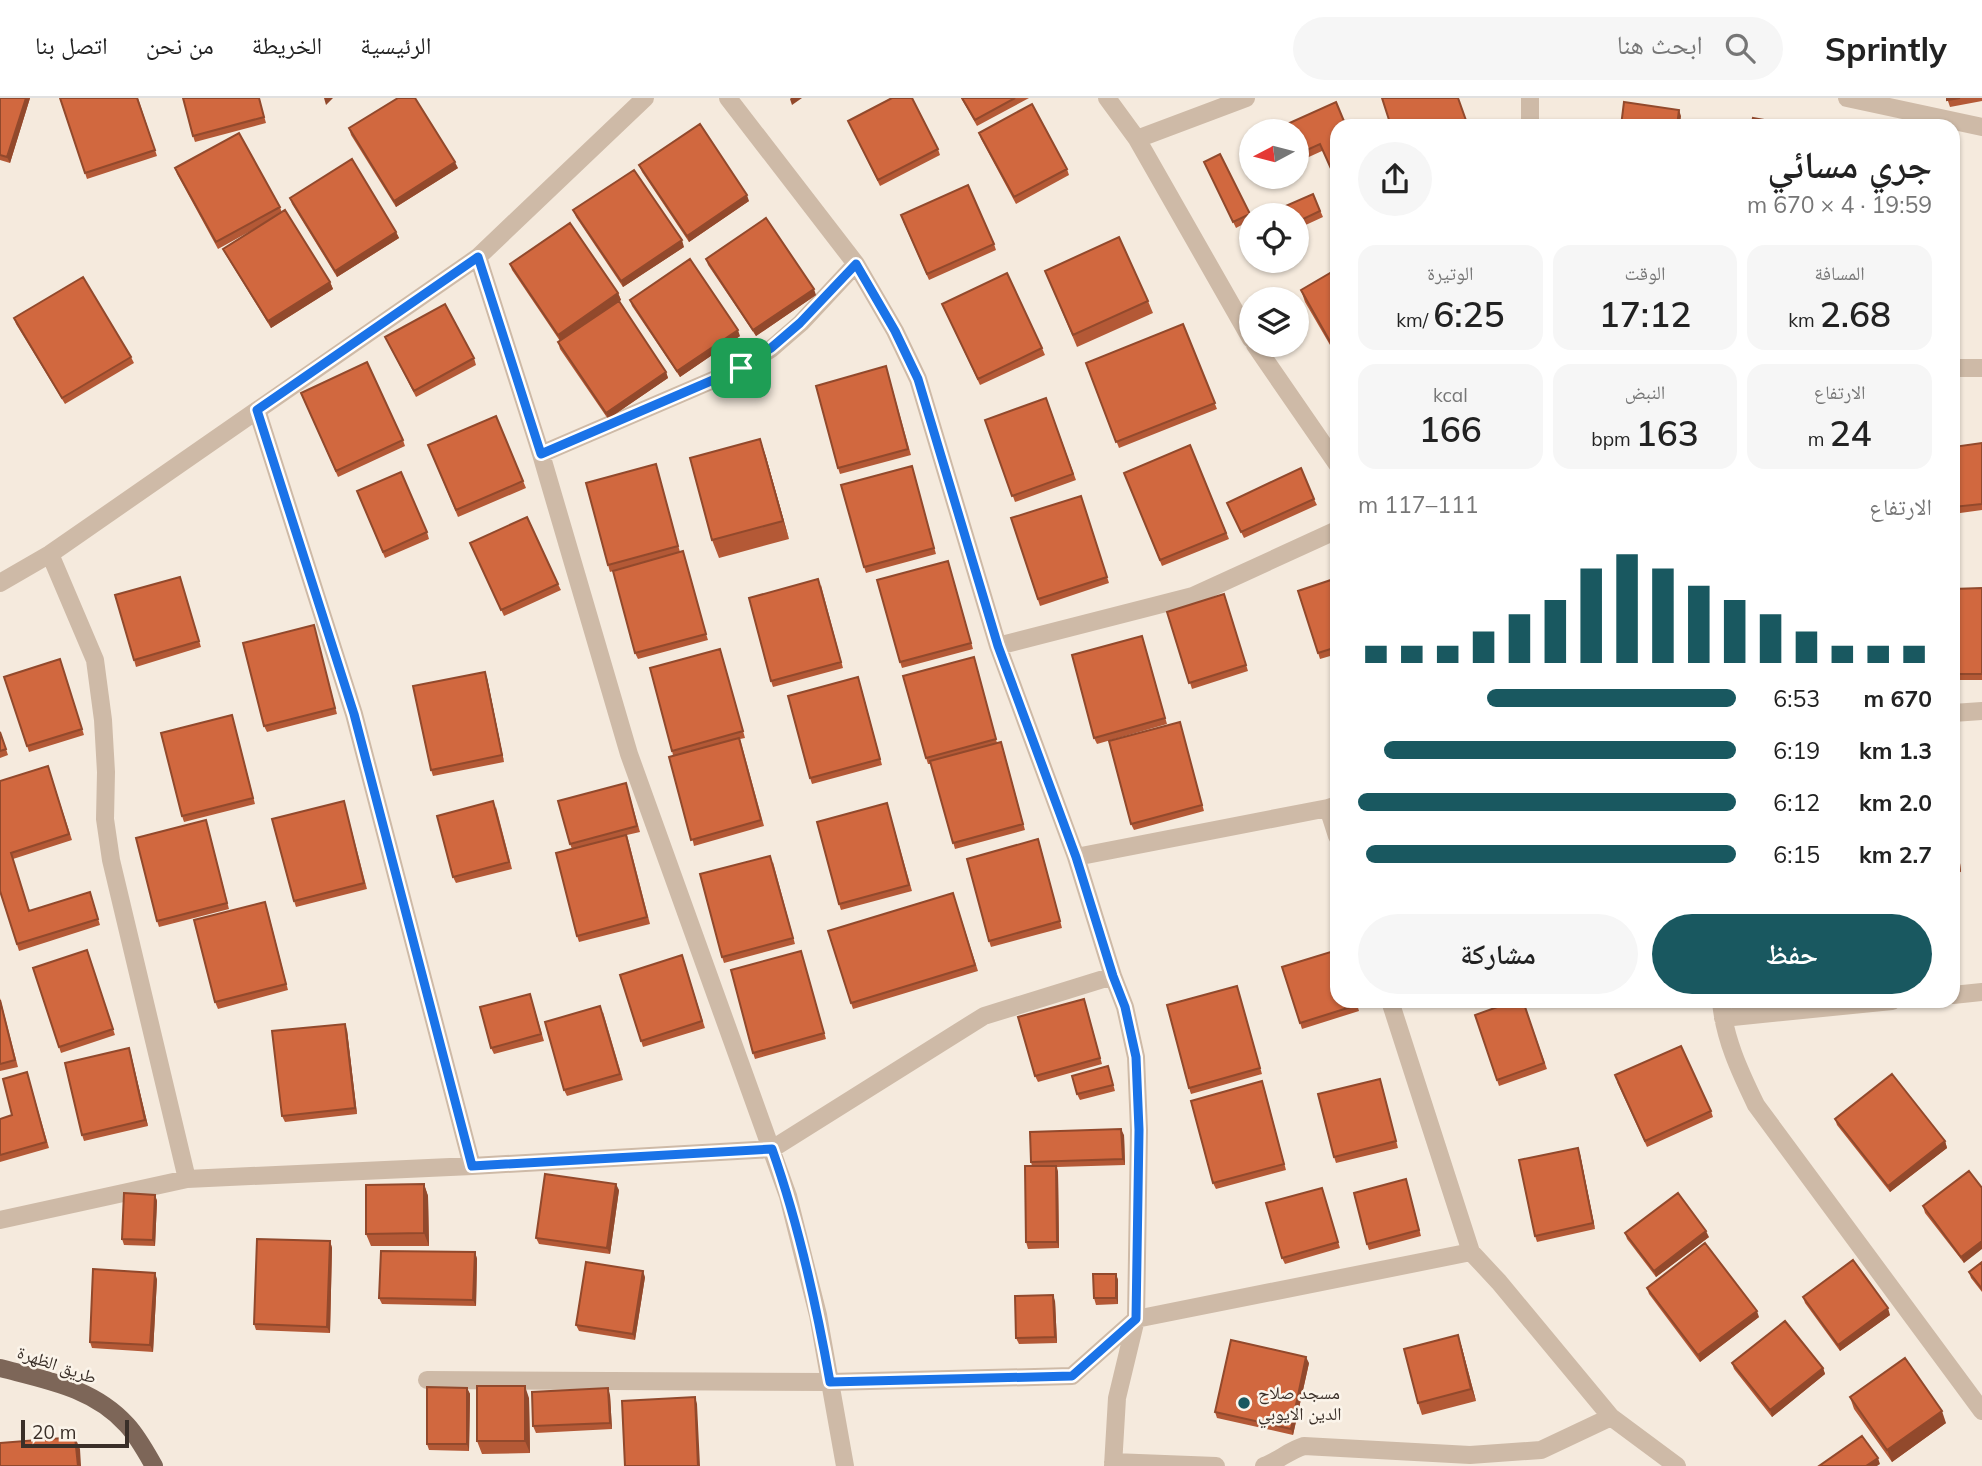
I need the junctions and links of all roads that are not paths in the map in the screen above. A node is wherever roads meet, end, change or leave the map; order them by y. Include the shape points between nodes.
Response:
1 (645, 98) edge
2 (728, 98) edge
3 (1107, 98) edge
4 (1246, 98) edge
5 (1530, 98) edge
6 (1847, 98) edge
7 (1530, 119) edge
8 (1945, 119) edge
9 (1960, 122) edge
10 (1982, 127) edge
11 (1137, 139) junction
12 (478, 257) junction
13 (856, 264) junction
14 (1239, 318) edge
15 (1263, 357) edge
16 (1960, 368) edge
17 (1982, 368) edge
18 (257, 410) junction
19 (541, 454) junction
20 (1330, 454) edge
21 (1330, 533) edge
22 (50, 554) junction
23 (0, 583) edge
24 (998, 646) junction
25 (1982, 711) edge
26 (1960, 713) edge
27 (1330, 806) edge
28 (1076, 857) junction
29 (1113, 976) junction
30 (1982, 992) edge
31 (1960, 994) edge
32 (1392, 1008) edge
33 (1760, 1008) edge
34 (1722, 1010) edge
35 (772, 1149) junction
36 (472, 1166) junction
37 (187, 1179) junction
38 (0, 1220) edge
39 (1471, 1252) junction
40 (1136, 1319) junction
41 (0, 1368) edge
42 (427, 1380) dead end
43 (830, 1382) junction
44 (1982, 1411) edge
45 (1612, 1417) junction
46 (1113, 1464) edge
47 (155, 1466) edge
48 (845, 1466) edge
49 (1216, 1466) edge
50 (1264, 1466) edge
51 (1677, 1466) edge

1 - 12 street
2 - 13 street
3 - 11 street
4 - 11 street
5 - 7 street
6 - 8 street
9 - 10 street
11 - 14 street
12 - 18 street
12 - 19 street
13 - 19 street via 800,323 741,368
13 - 24 street via 918,379
15 - 20 street
16 - 17 street
18 - 22 street
18 - 36 street via 354,714
19 - 35 street via 629,754
21 - 24 street via 1193,596
22 - 23 street
22 - 37 street via 95,660 111,860
24 - 28 street
25 - 26 street
27 - 28 street
28 - 29 street
29 - 35 street via 984,1016
29 - 40 street via 1136,1057
30 - 31 street
32 - 39 street
33 - 34 street
34 - 44 street via 1737,1066 1756,1105
35 - 36 street
35 - 43 street via 818,1315
36 - 37 street
37 - 38 street
39 - 40 street
39 - 45 street
40 - 43 street via 1072,1376
40 - 46 street via 1117,1398
41 - 47 main road, طريق الظهرة via 79,1390 100,1402 128,1426
42 - 43 street
43 - 48 street
45 - 50 street via 1541,1450 1471,1455 1304,1446
45 - 51 street
46 - 49 street

